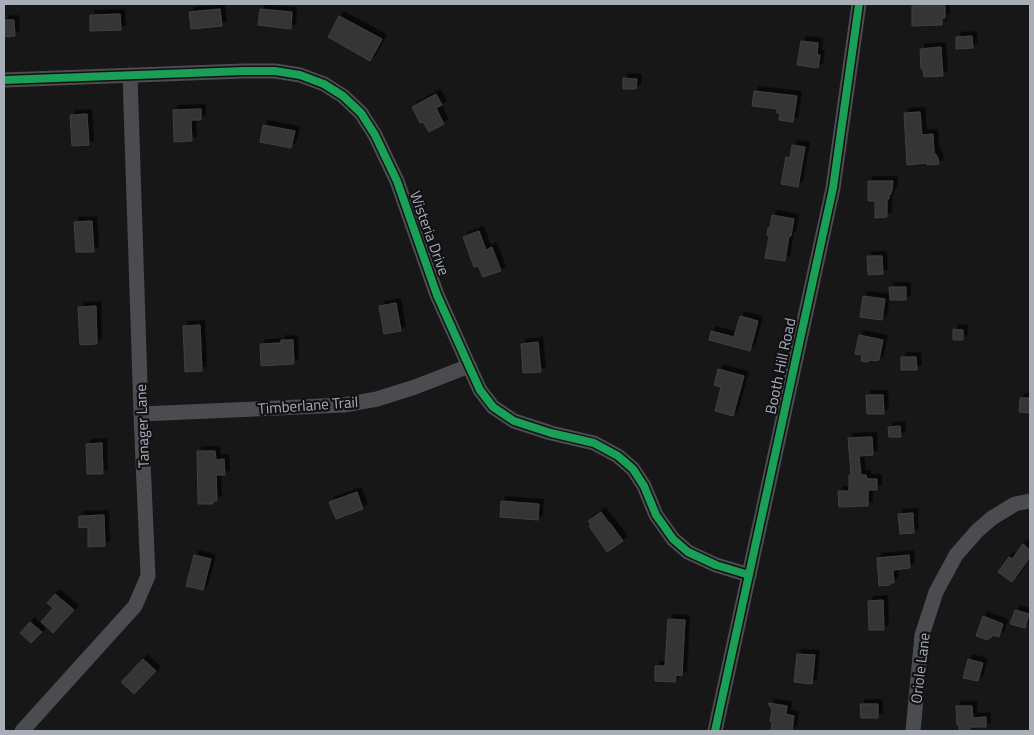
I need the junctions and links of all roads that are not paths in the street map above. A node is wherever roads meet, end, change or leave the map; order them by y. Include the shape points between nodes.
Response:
1 (859, 4) edge
2 (130, 75) junction
3 (4, 80) edge
4 (469, 366) junction
5 (141, 414) junction
6 (1030, 501) edge
7 (749, 575) junction
8 (22, 731) edge
9 (715, 731) edge
10 (913, 731) edge

1 - 7 street, Booth Hill Road via 833,188
2 - 3 street, Wisteria Drive
2 - 4 street, Wisteria Drive via 275,71 300,75 343,96 361,113 375,135 397,181 437,295
2 - 5 street, Tanager Lane
4 - 5 street, Timberlane Trail via 377,399 344,405
4 - 7 street, Wisteria Drive via 492,406 514,421 594,443 618,456 633,469 656,515 673,539 688,552
5 - 8 street, Tanager Lane via 148,576 136,606
6 - 10 street, Oriole Lane via 1015,504 977,531 956,555 936,592 922,635
7 - 9 street, Booth Hill Road

